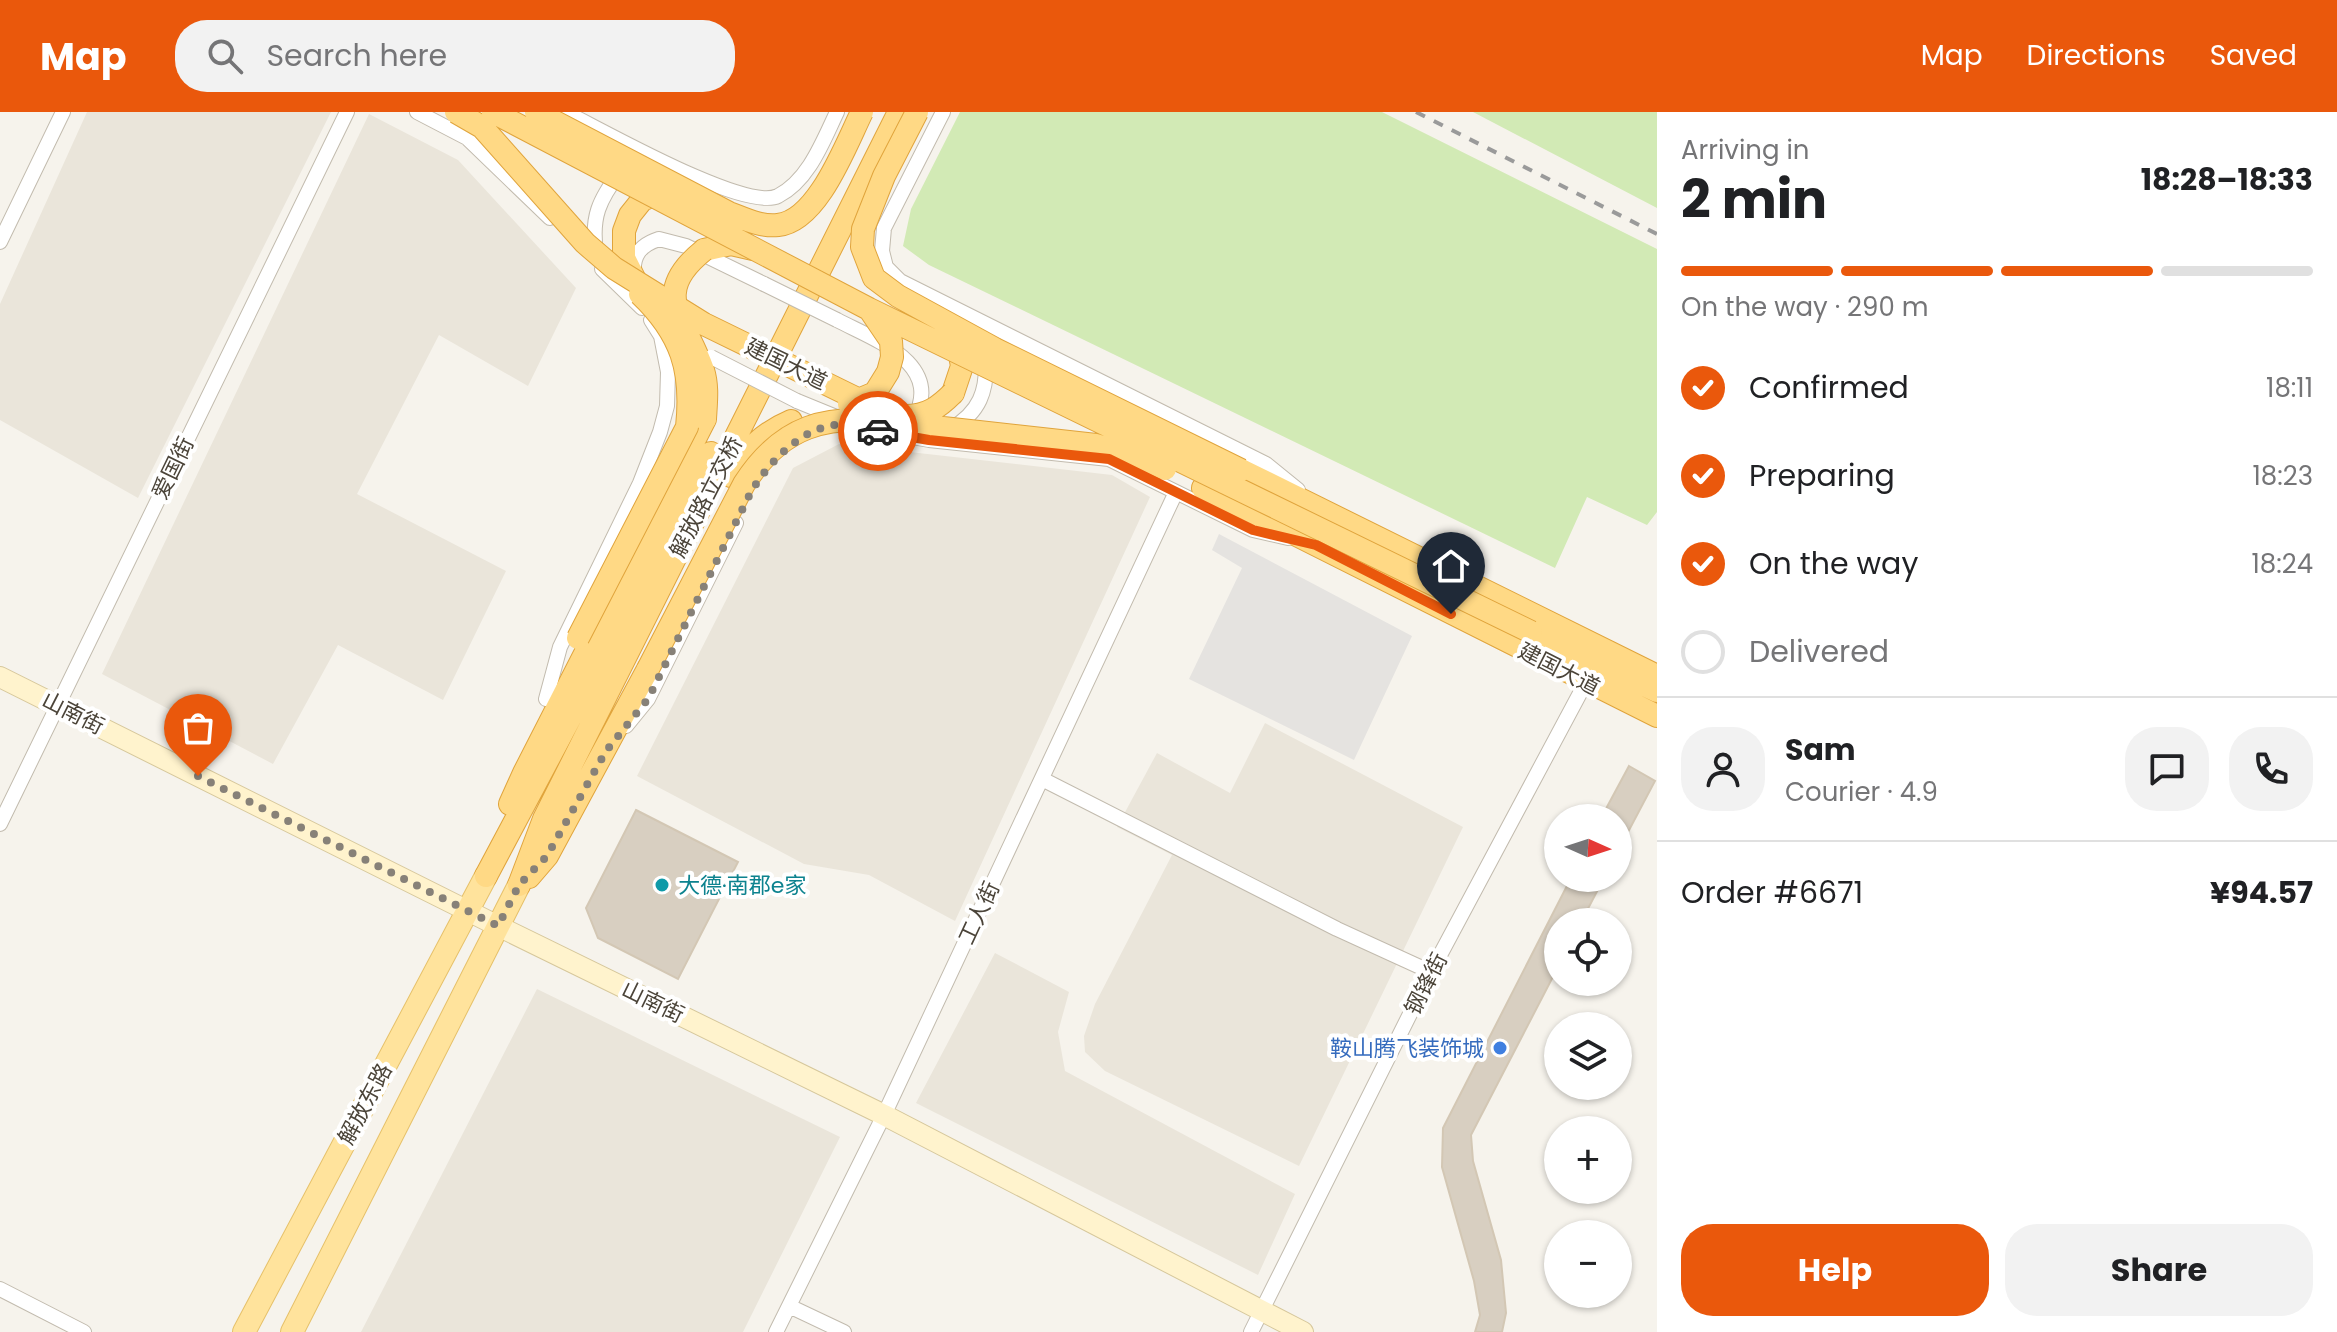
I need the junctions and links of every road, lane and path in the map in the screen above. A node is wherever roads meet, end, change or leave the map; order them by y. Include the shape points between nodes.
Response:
1 (63, 112) edge
2 (347, 112) edge
3 (417, 112) edge
4 (456, 112) edge
5 (493, 112) edge
6 (536, 112) edge
7 (565, 112) edge
8 (837, 112) edge
9 (862, 112) edge
10 (884, 112) edge
11 (899, 112) edge
12 (917, 112) edge
13 (943, 112) edge
14 (660, 159) junction
15 (685, 190) junction
16 (0, 242) edge
17 (758, 250) junction
18 (606, 267) junction
19 (636, 282) junction
20 (869, 309) junction
21 (645, 311) junction
22 (957, 319) junction
23 (889, 424) junction
24 (857, 425) junction
25 (932, 433) junction
26 (1176, 492) junction
27 (1324, 511) junction
28 (1316, 545) junction
29 (1657, 676) edge
30 (0, 677) edge
31 (1586, 682) junction
32 (1657, 691) edge
33 (546, 699) junction
34 (57, 705) junction
35 (1657, 716) edge
36 (606, 751) junction
37 (1042, 779) junction
38 (508, 809) junction
39 (0, 824) edge
40 (530, 860) junction
41 (486, 876) junction
42 (519, 885) junction
43 (468, 911) junction
44 (498, 926) junction
45 (1431, 972) junction
46 (884, 1115) junction
47 (0, 1289) edge
48 (789, 1306) junction
49 (1261, 1311) junction
50 (84, 1332) edge
51 (244, 1332) edge
52 (292, 1332) edge
53 (776, 1332) edge
54 (844, 1332) edge
55 (1251, 1332) edge
56 (1303, 1332) edge

1 - 16 street
2 - 34 street, 爱国街
3 - 18 street via 467,138
4 - 18 highway, 建国大道, bridge via 482,127
5 - 17 highway, 建国大道, bridge
6 - 15 highway, bridge
7 - 14 street
8 - 14 street via 810,166 776,197 756,199
9 - 15 highway, bridge via 804,215 780,226 758,224
10 - 41 highway, 解放路立交桥 via 707,461
11 - 40 highway, 解放路立交桥 via 544,819
12 - 22 highway, bridge via 884,176 863,229 862,247 874,278 898,296
13 - 22 street via 884,228 882,251 886,267 900,281
14 - 18 street via 629,164 604,193 594,236
15 - 19 highway, bridge via 668,189 642,200 630,215 624,258
17 - 20 highway, 建国大道, bridge
17 - 38 highway, bridge via 731,244 704,250 678,274 677,313 704,372 705,419
18 - 19 highway, 建国大道, bridge
18 - 21 street
18 - 33 highway, bridge via 649,302 673,334 690,394 687,427
19 - 23 highway, 建国大道, bridge
20 - 32 highway, 建国大道, bridge
20 - 40 highway, bridge via 891,341 883,383 868,398 767,432 745,452 575,785
21 - 23 street, bridge via 634,258 659,239 686,246 902,354 915,369 920,401 916,418 901,429
21 - 24 street, bridge via 711,357
21 - 33 street via 661,336 667,406 640,483 560,647
22 - 23 highway, bridge via 962,366 953,393 920,416
22 - 25 street via 986,355 987,382 964,421
22 - 27 highway, bridge
22 - 27 street via 1266,464
23 - 24 street
23 - 25 highway, 建国大道, bridge
24 - 36 street via 808,435 770,464 648,699
25 - 26 street via 1109,459
25 - 28 highway, 建国大道, bridge via 1096,445 1143,459
25 - 36 highway, bridge via 850,419 819,424 775,444 744,484
26 - 28 street via 1253,530
26 - 37 street, 工人街
27 - 29 highway
28 - 31 highway, 建国大道
30 - 34 main road, 山南街
31 - 35 highway, 建国大道
31 - 45 street, 钢锋街
33 - 38 highway via 521,754
34 - 39 street, 爱国街
34 - 43 main road, 山南街
36 - 42 highway via 547,856
37 - 45 street
37 - 46 street, 工人街
38 - 41 highway
40 - 42 highway, 解放路立交桥
41 - 43 main road, 解放东路
42 - 44 main road, 解放东路
43 - 44 main road, 山南街
43 - 51 main road, 解放东路
44 - 46 main road, 山南街
44 - 52 main road, 解放东路
45 - 49 street, 钢锋街
46 - 48 street, 工人街
46 - 49 main road, 山南街
47 - 50 street
48 - 53 street, 工人街
48 - 54 street
49 - 55 street, 钢锋街
49 - 56 main road, 山南街

